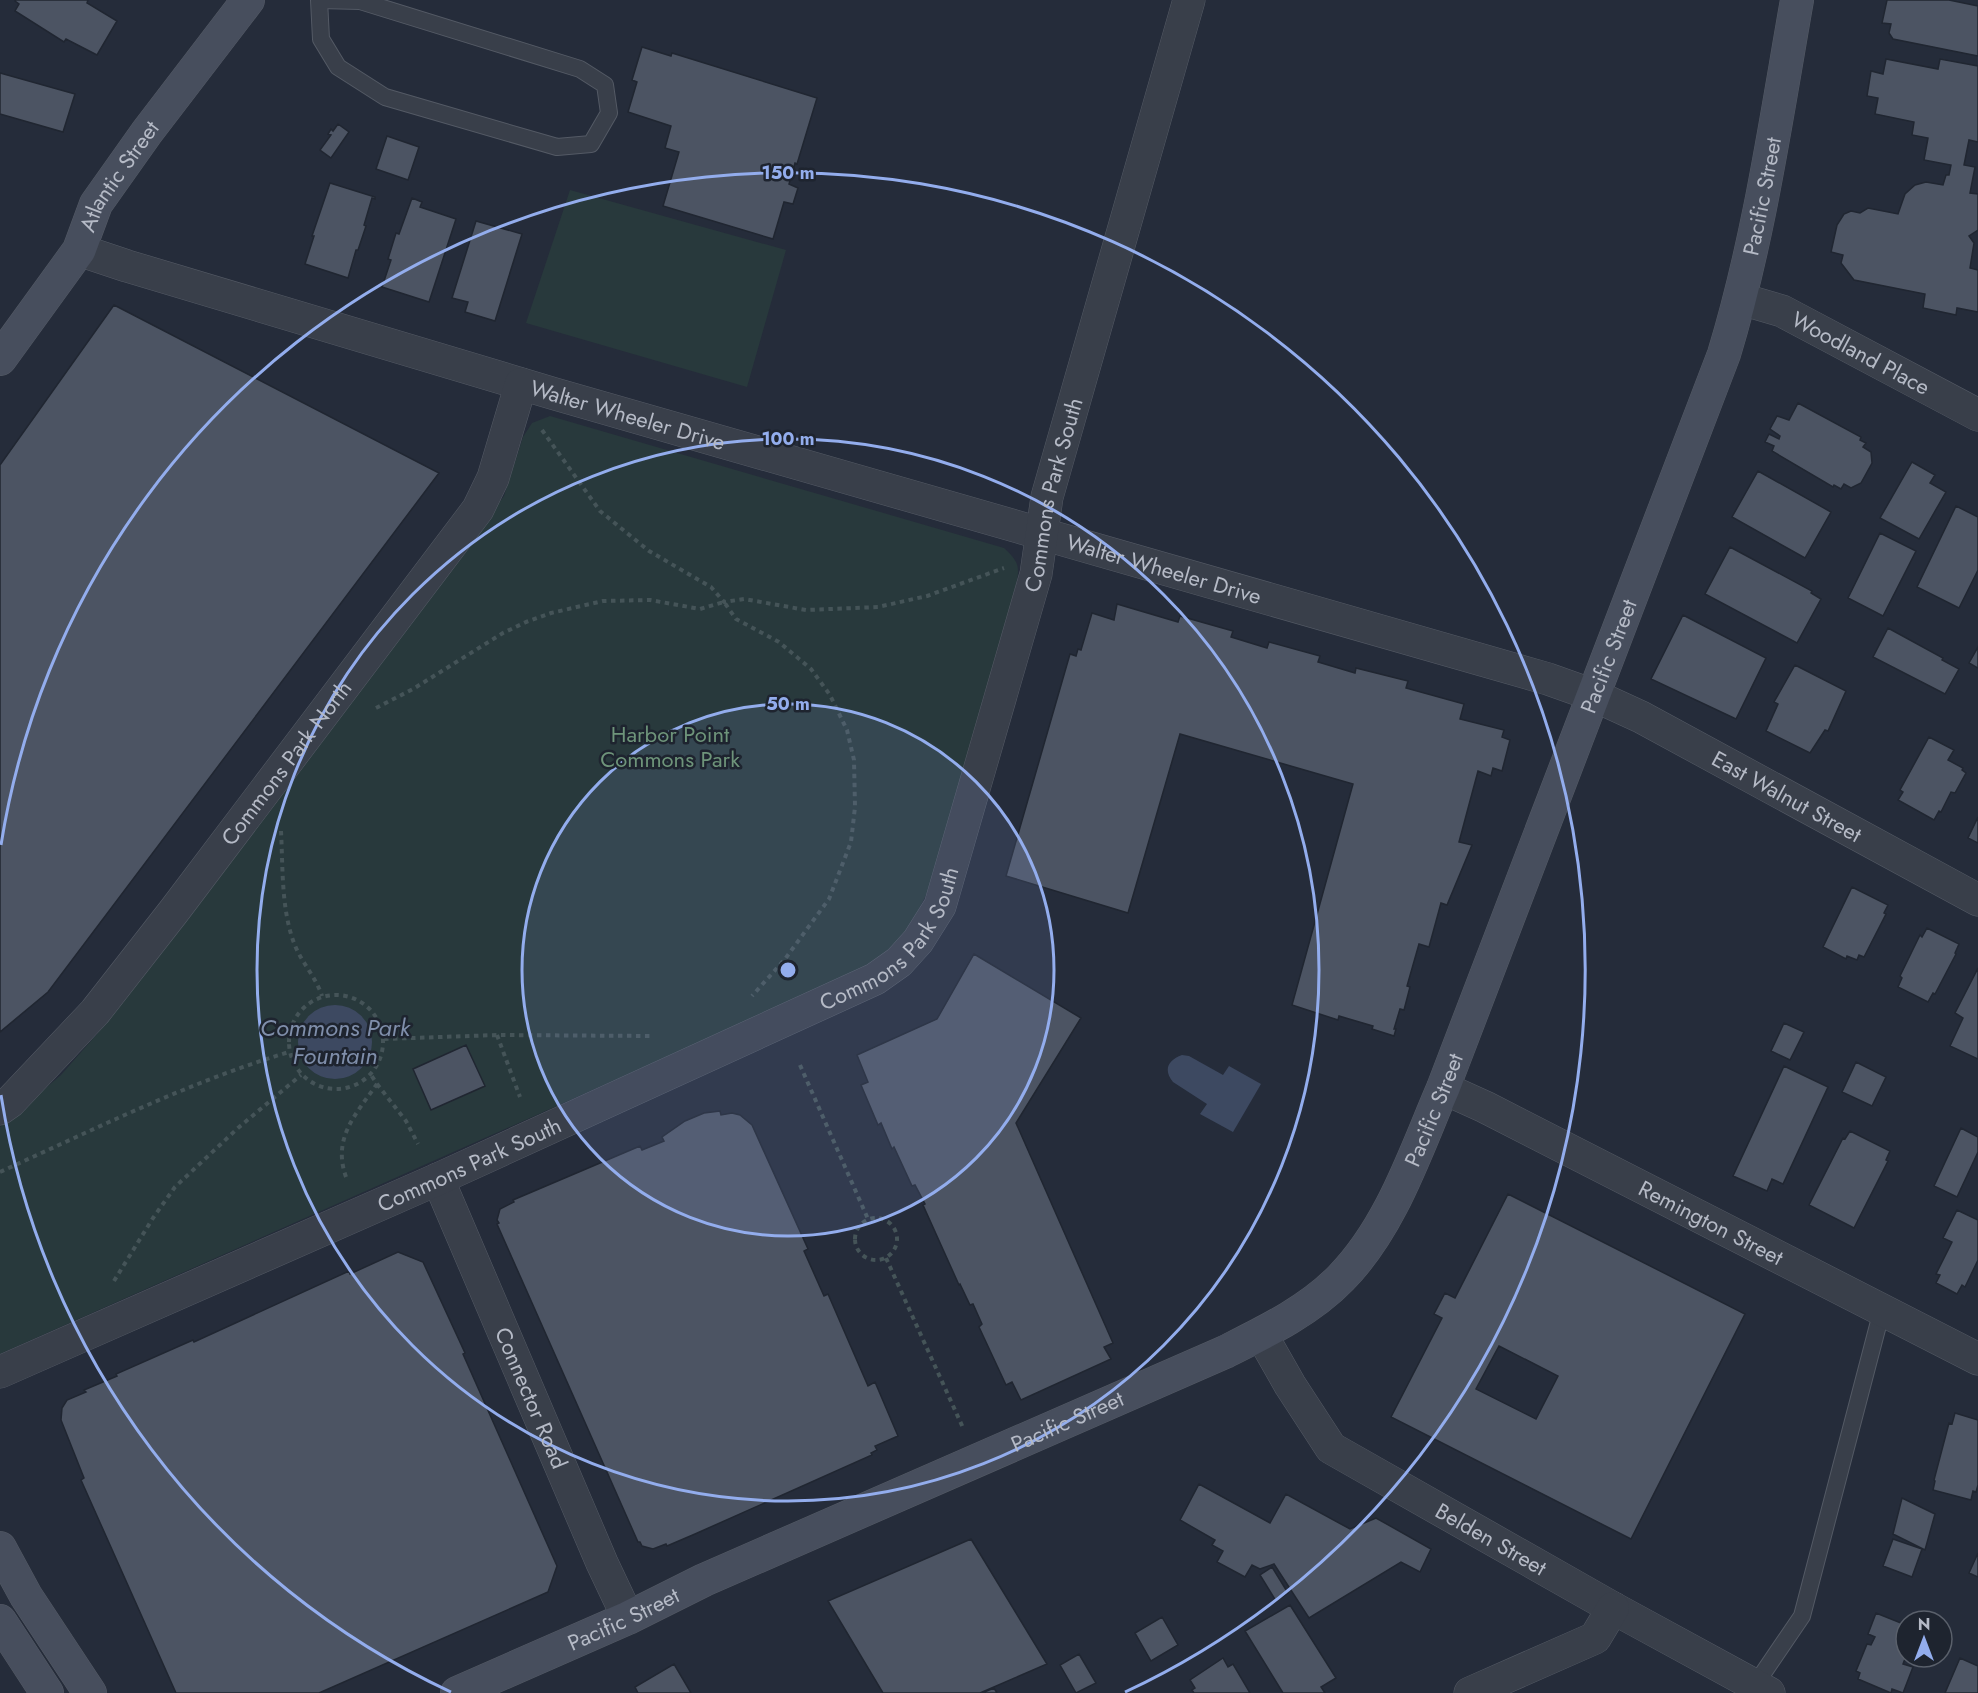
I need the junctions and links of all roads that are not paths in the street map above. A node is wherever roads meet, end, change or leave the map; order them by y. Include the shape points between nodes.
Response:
1 (248, 0) edge
2 (319, 0) edge
3 (1189, 0) edge
4 (1797, 0) edge
5 (80, 250) junction
6 (1741, 299) junction
7 (0, 359) edge
8 (521, 384) junction
9 (1978, 415) edge
10 (1041, 535) junction
11 (1593, 695) junction
12 (1978, 900) edge
13 (1443, 1088) junction
14 (0, 1109) edge
15 (438, 1179) junction
16 (1882, 1310) junction
17 (1261, 1334) junction
18 (1978, 1359) edge
19 (0, 1372) edge
20 (0, 1548) edge
21 (1613, 1608) junction
22 (628, 1618) junction
23 (0, 1621) edge
24 (1762, 1689) edge
25 (47, 1693) edge
26 (90, 1693) edge
27 (457, 1693) edge
28 (1470, 1693) edge

1 - 5 street, Atlantic Street via 96,204
2 - 2 lane via 321,39 338,67 385,97 558,147 591,144 609,113 605,85 580,69 360,1
3 - 10 street, Commons Park South via 1047,497
4 - 6 street, Pacific Street
5 - 7 street, Atlantic Street
5 - 8 street, Walter Wheeler Drive
6 - 9 street, Woodland Place via 1782,311
6 - 11 street, Pacific Street via 1724,354
8 - 10 street, Walter Wheeler Drive
8 - 14 street, Commons Park North via 493,478 477,509 95,1012
10 - 11 street, Walter Wheeler Drive via 1439,647
10 - 15 street, Commons Park South via 1036,574 940,906 899,962 875,979
11 - 12 street, East Walnut Street via 1641,717
11 - 13 street, Pacific Street
13 - 16 street, Remington Street
13 - 17 street, Pacific Street via 1393,1202 1359,1258 1340,1280 1300,1311
15 - 19 street, Commons Park South
15 - 22 street, Connector Road
16 - 18 street, Remington Street
16 - 24 lane via 1802,1616
17 - 21 street, Belden Street via 1331,1448
17 - 22 street, Pacific Street via 704,1580
20 - 26 street via 26,1596
21 - 24 street, Belden Street
21 - 28 street via 1595,1638
22 - 27 street, Pacific Street
23 - 25 street

